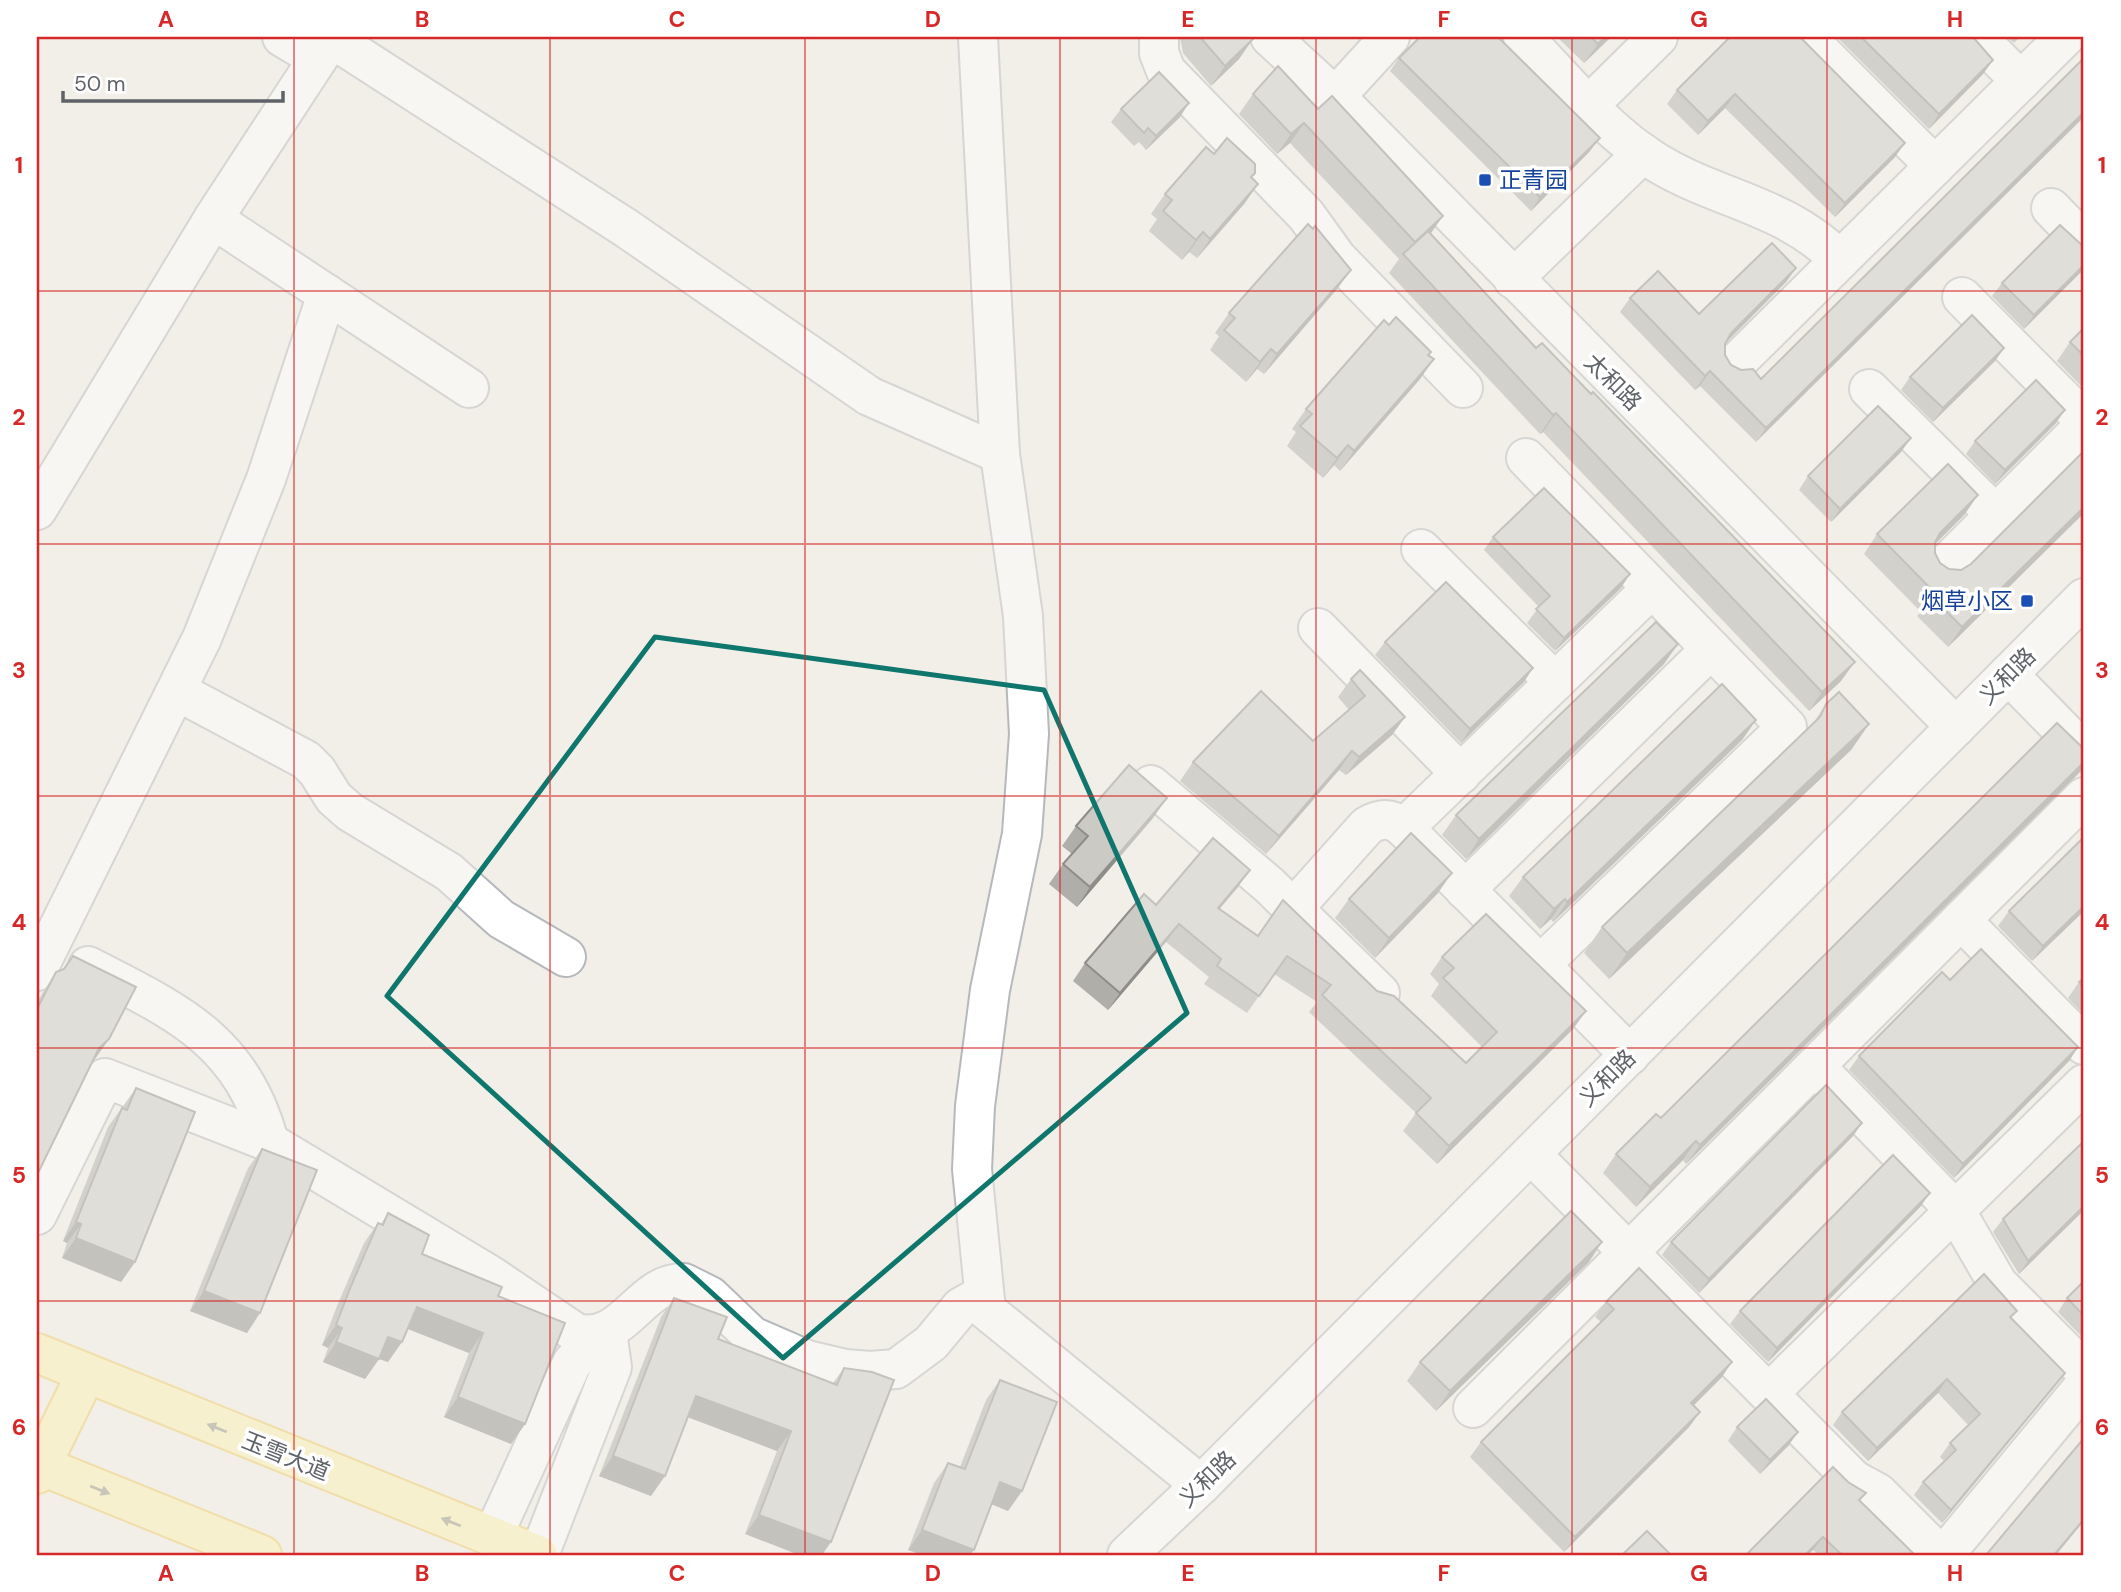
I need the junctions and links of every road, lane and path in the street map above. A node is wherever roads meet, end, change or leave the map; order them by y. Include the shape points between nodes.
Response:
1 (282, 37) edge
2 (978, 37) edge
3 (1159, 37) edge
4 (1270, 37) edge
5 (1390, 37) edge
6 (1523, 37) edge
7 (1658, 37) edge
8 (1806, 37) edge
9 (1977, 37) edge
10 (2065, 37) edge
11 (326, 44) edge
12 (2021, 81) junction
13 (1335, 97) junction
14 (1590, 104) junction
15 (1643, 153) junction
16 (1935, 166) junction
17 (2050, 208) dead end
18 (214, 219) junction
19 (2084, 242) edge
20 (1840, 260) junction
21 (1513, 279) junction
22 (327, 295) junction
23 (1962, 297) dead end
24 (1736, 363) dead end
25 (469, 388) dead end
26 (1463, 388) dead end
27 (1870, 389) dead end
28 (2084, 420) edge
29 (2084, 426) edge
30 (1000, 454) junction
31 (1526, 458) dead end
32 (37, 510) edge
33 (1995, 514) junction
34 (1421, 549) dead end
35 (1941, 568) edge
36 (1652, 588) junction
37 (2084, 598) edge
38 (1318, 628) dead end
39 (1711, 649) junction
40 (2008, 674) junction
41 (1555, 682) junction
42 (177, 691) junction
43 (1956, 727) junction
44 (2084, 752) edge
45 (1461, 774) junction
46 (1151, 785) edge
47 (2084, 797) edge
48 (1404, 828) junction
49 (1465, 890) junction
50 (1293, 909) junction
51 (1961, 920) junction
52 (44, 944) edge
53 (566, 957) dead end
54 (1540, 965) junction
55 (1380, 993) edge
56 (2084, 1045) edge
57 (1630, 1055) junction
58 (1815, 1066) junction
59 (2084, 1084) edge
60 (269, 1142) junction
61 (1531, 1154) junction
62 (1955, 1210) junction
63 (37, 1215) edge
64 (1629, 1252) junction
65 (984, 1294) junction
66 (602, 1334) junction
67 (40, 1363) edge
68 (2084, 1370) edge
69 (86, 1374) junction
70 (2084, 1386) edge
71 (1770, 1392) junction
72 (1473, 1408) dead end
73 (38, 1468) edge
74 (1201, 1485) junction
75 (492, 1538) junction
76 (262, 1555) edge
77 (538, 1555) edge
78 (1128, 1555) edge
79 (1942, 1555) edge

1 - 11 street
2 - 30 street
3 - 26 street via 1166,71 1306,215 1337,258
4 - 13 street, 太和路
5 - 13 street
6 - 14 street
7 - 14 street
8 - 16 street
9 - 12 street
10 - 12 street
11 - 18 street
11 - 30 street via 626,228 869,396
12 - 16 street
13 - 21 street, 太和路
14 - 15 street
15 - 20 street via 1674,172 1783,216
15 - 21 street
16 - 20 street
17 - 19 street
18 - 22 street
18 - 32 street
20 - 24 street
21 - 43 street, 太和路
22 - 25 street
22 - 42 street via 235,559
23 - 28 street
27 - 33 street
29 - 33 street
30 - 65 street via 1023,616 1029,734 1020,846 990,990 975,1106 972,1169
31 - 36 street
33 - 35 street
34 - 41 street
36 - 39 street
36 - 41 street
37 - 40 street, 义和路
38 - 45 street
39 - 49 street
39 - 54 street via 1787,727
40 - 43 street, 义和路
40 - 44 street
41 - 45 street
42 - 52 street
42 - 53 street via 306,760 350,812 449,872 501,919
43 - 57 street, 义和路
45 - 48 street
46 - 50 street
47 - 51 street
48 - 49 street
48 - 50 street via 1394,820 1367,826
49 - 54 street
50 - 55 street
51 - 56 street
51 - 58 street
52 - 60 street via 176,1011 201,1030 252,1094
54 - 57 street
57 - 61 street, 义和路
58 - 62 street
58 - 64 street
59 - 62 street
60 - 63 street via 105,1078
60 - 66 street via 467,1261 576,1333
61 - 64 street
61 - 74 street, 义和路
62 - 68 street via 1998,1284
62 - 71 street
64 - 71 street
64 - 72 street
65 - 66 street via 961,1307 931,1343 896,1369 845,1370 807,1360 752,1336 710,1296 684,1283 656,1290
65 - 74 street via 986,1310
66 - 75 street via 572,1363
66 - 77 street via 611,1367
67 - 69 main road, 玉雪大道
69 - 73 main road
75 -> 69 main road, 玉雪大道
70 - 79 street
71 - 79 street via 1854,1480 1878,1493
73 -> 76 main road
74 - 78 street, 义和路
75 - 77 main road, 玉雪大道

